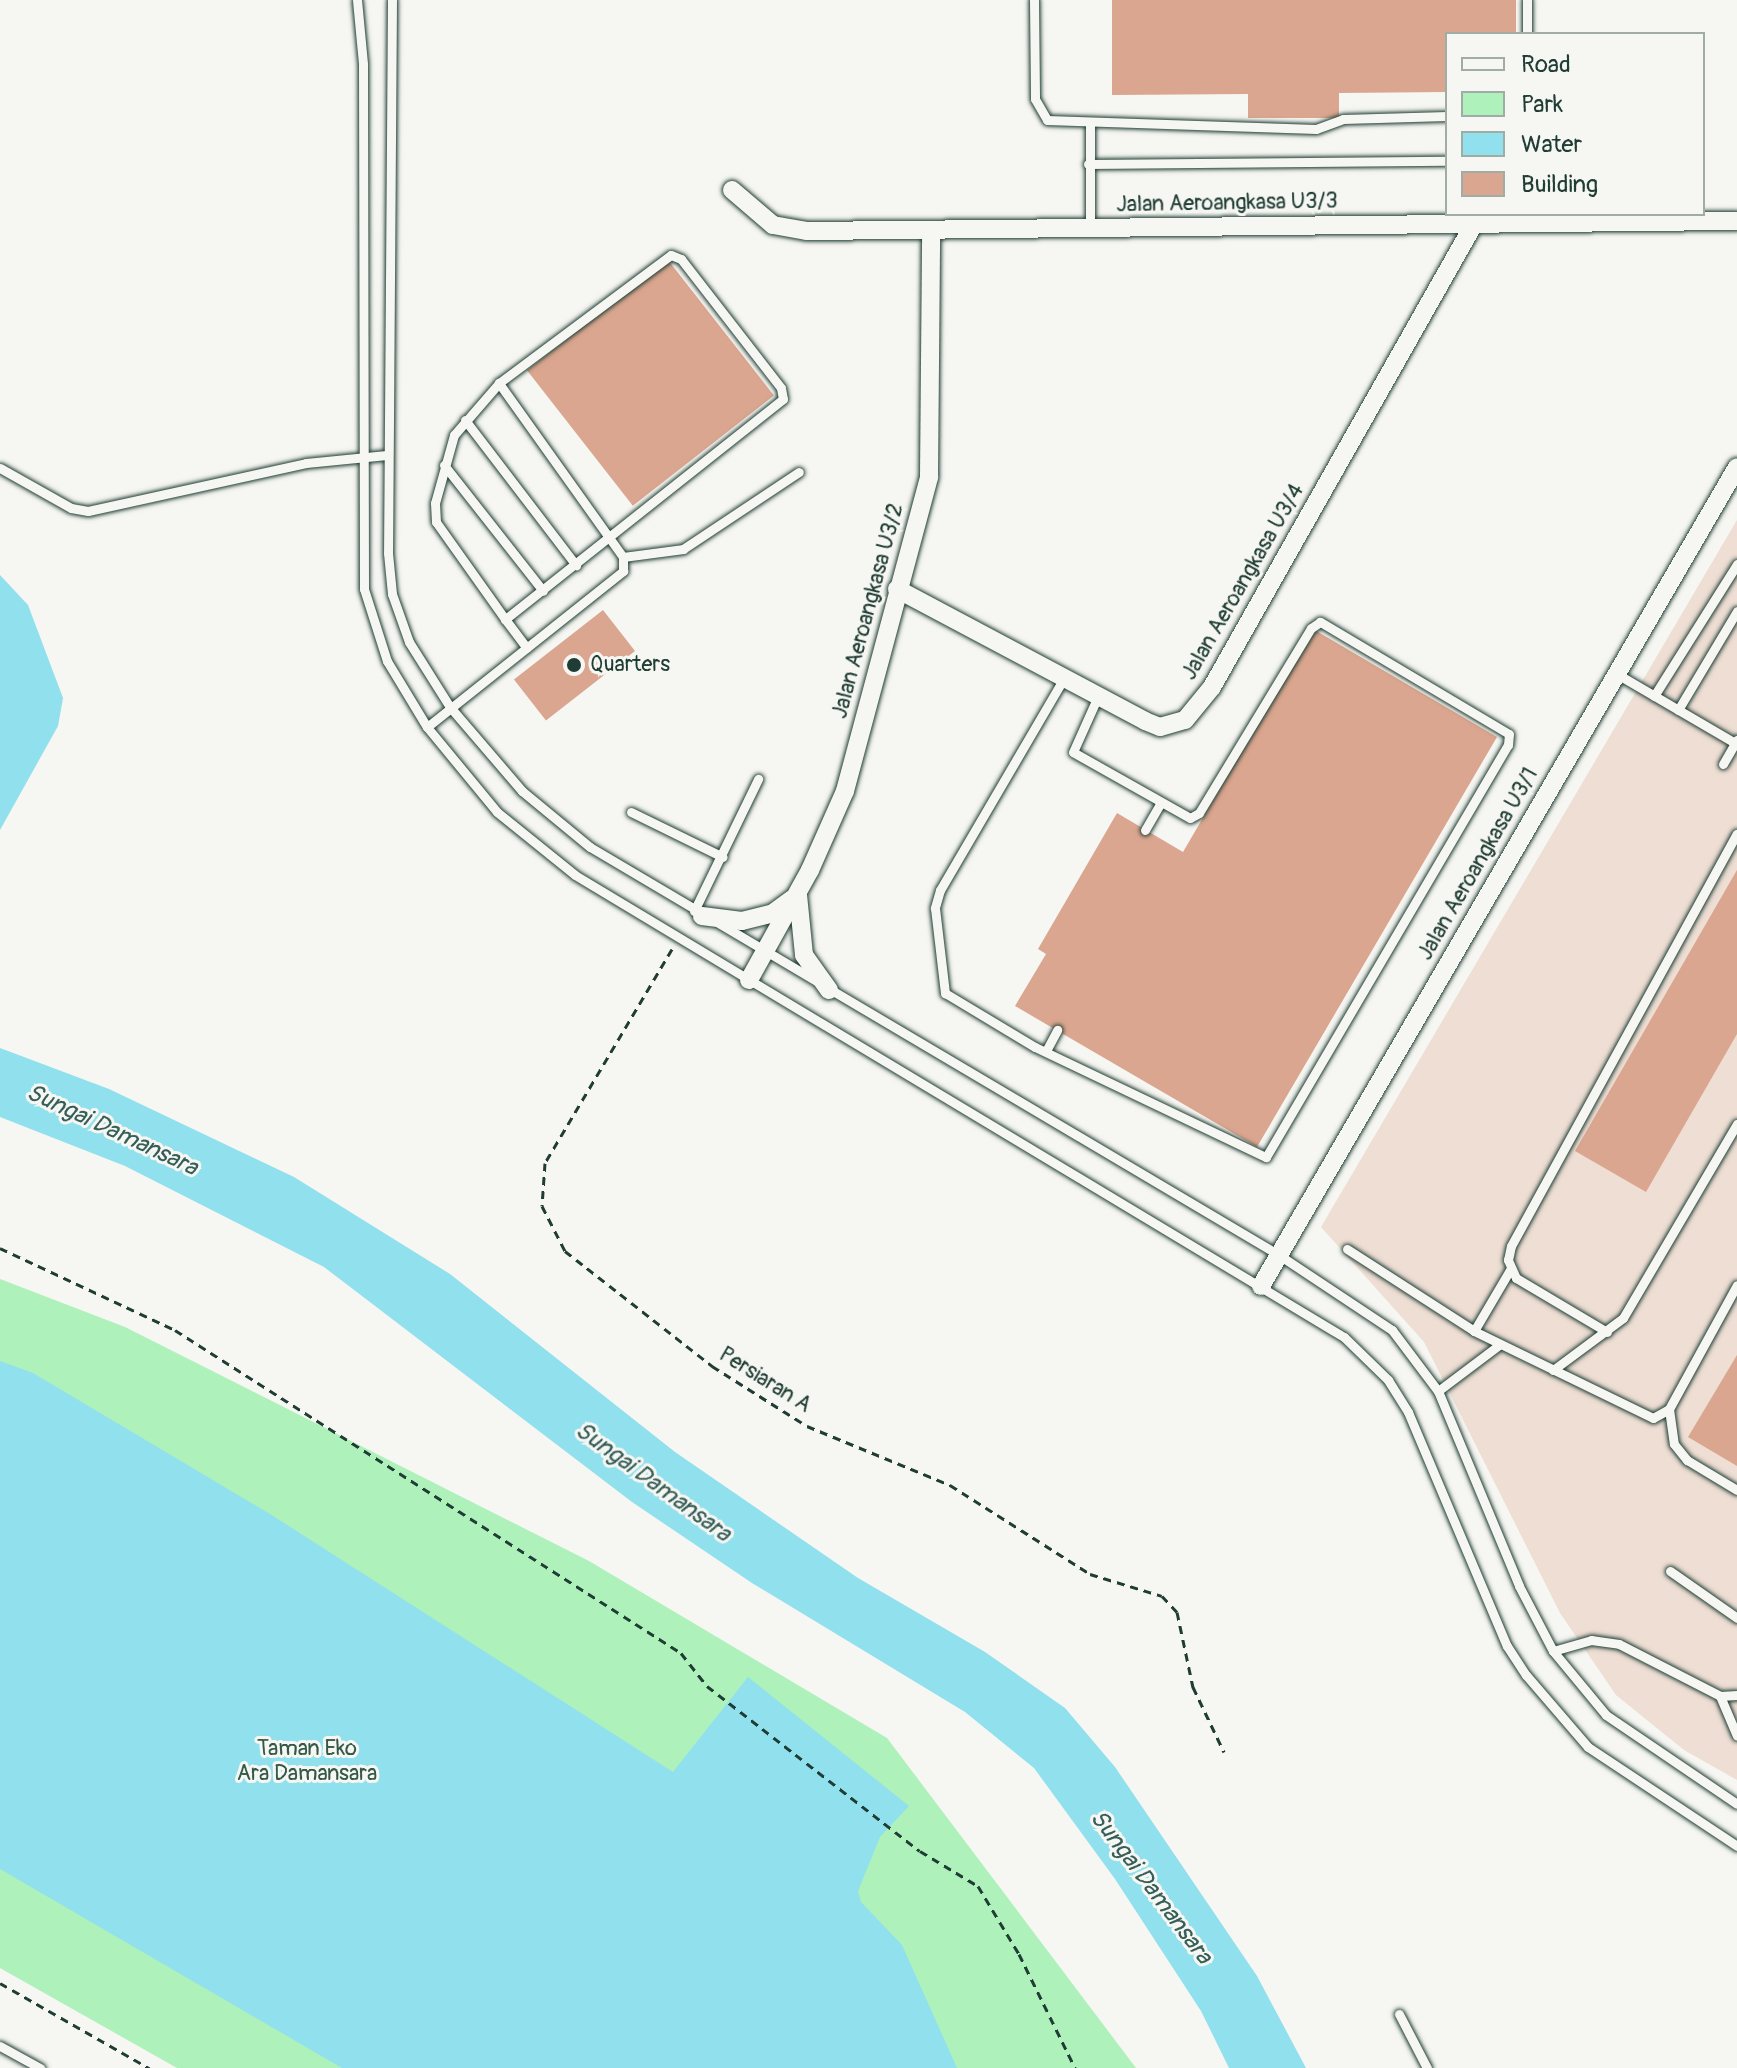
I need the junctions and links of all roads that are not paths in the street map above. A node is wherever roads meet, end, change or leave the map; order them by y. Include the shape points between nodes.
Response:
1 (357, 0) edge
2 (392, 0) edge
3 (1034, 0) edge
4 (1527, 0) edge
5 (1527, 32) edge
6 (1445, 116) edge
7 (1090, 126) junction
8 (1445, 161) edge
9 (1088, 164) junction
10 (732, 190) dead end
11 (1513, 219) edge
12 (1537, 219) edge
13 (1737, 221) edge
14 (1474, 224) junction
15 (1090, 228) junction
16 (931, 230) junction
17 (499, 383) junction
18 (465, 420) junction
19 (387, 455) junction
20 (360, 457) junction
21 (444, 465) junction
22 (1737, 467) edge
23 (0, 468) edge
24 (799, 472) dead end
25 (610, 539) junction
26 (623, 557) junction
27 (1737, 564) edge
28 (576, 565) junction
29 (897, 589) junction
30 (543, 591) junction
31 (1737, 611) edge
32 (505, 619) junction
33 (527, 648) junction
34 (1617, 674) junction
35 (1064, 678) junction
36 (1098, 696) junction
37 (1654, 696) junction
38 (450, 707) junction
39 (1678, 710) junction
40 (427, 727) junction
41 (1736, 741) edge
42 (1723, 764) dead end
43 (758, 779) dead end
44 (1160, 804) junction
45 (631, 812) dead end
46 (1145, 830) dead end
47 (1737, 834) edge
48 (723, 857) junction
49 (798, 895) junction
50 (698, 913) junction
51 (766, 952) junction
52 (749, 980) junction
53 (829, 990) junction
54 (1057, 1030) dead end
55 (1046, 1051) junction
56 (1737, 1124) edge
57 (1347, 1249) dead end
58 (1279, 1255) junction
59 (1510, 1270) junction
60 (1737, 1285) edge
61 (1261, 1286) junction
62 (1474, 1331) junction
63 (1607, 1332) junction
64 (1499, 1345) junction
65 (1553, 1370) junction
66 (1438, 1391) junction
67 (1669, 1409) junction
68 (1737, 1490) edge
69 (1670, 1571) dead end
70 (1737, 1618) edge
71 (1553, 1651) junction
72 (1737, 1695) edge
73 (1720, 1696) junction
74 (1737, 1736) edge
75 (1737, 1804) edge
76 (1737, 1846) edge
77 (1399, 2014) dead end
78 (0, 2046) edge
79 (40, 2068) edge
80 (1427, 2068) edge

1 - 20 lane via 363,64
2 - 19 lane
3 - 7 lane via 1035,99 1047,120
4 - 5 lane
6 - 7 lane via 1343,119 1316,129
7 - 9 lane
8 - 9 lane
9 - 15 lane
10 - 16 street, Jalan Aeroangkasa U3/3 via 753,212 790,230
11 - 12 street, Jalan Aeroangkasa U3/3
11 - 14 street, Jalan Aeroangkasa U3/3
12 - 13 street, Jalan Aeroangkasa U3/3
14 - 15 street, Jalan Aeroangkasa U3/3
14 - 36 street, Jalan Aeroangkasa U3/4 via 1197,709 1173,726 1160,727
15 - 16 street, Jalan Aeroangkasa U3/3
16 - 29 street, Jalan Aeroangkasa U3/2 via 932,453
17 - 18 lane
17 - 25 lane
17 - 25 lane via 671,255 681,259 781,388 780,403
18 - 21 lane
18 - 28 lane
19 - 20 lane
19 - 38 lane via 392,594 409,642
20 - 23 lane via 306,463 88,511 71,508
20 - 40 lane via 371,626
21 - 30 lane
21 - 32 lane via 436,522
22 - 34 street, Jalan Aeroangkasa U3/1
24 - 26 lane via 683,549
25 - 26 lane
25 - 28 lane
26 - 33 lane via 617,580
27 - 37 lane
28 - 30 lane
29 - 35 street, Jalan Aeroangkasa U3/4
29 - 49 street, Jalan Aeroangkasa U3/2 via 845,791
30 - 32 lane
31 - 39 lane
32 - 33 lane
33 - 38 lane
34 - 37 lane
34 - 58 street, Jalan Aeroangkasa U3/1
35 - 36 street, Jalan Aeroangkasa U3/4
35 - 55 lane via 935,908 945,993
36 - 44 lane via 1073,752
37 - 39 lane
38 - 40 lane
38 - 50 lane via 558,824
39 - 41 lane
40 - 52 lane via 536,848
41 - 42 lane
43 - 48 lane
44 - 46 lane
44 - 55 lane via 1190,818 1199,813 1311,628 1320,622 1505,730 1510,740 1266,1157 1256,1157
45 - 48 lane
47 - 59 lane via 1511,1246
48 - 50 lane
49 - 50 street via 773,913 742,921
49 - 51 street, Jalan Aeroangkasa U3/2
49 - 53 street via 804,955
50 - 51 lane
51 - 52 street, Jalan Aeroangkasa U3/2
51 - 53 lane
52 - 61 lane
53 - 58 lane
54 - 55 lane
56 - 63 lane via 1633,1304
57 - 62 lane
58 - 61 street, Jalan Aeroangkasa U3/1
58 - 66 lane via 1392,1330
59 - 62 lane
59 - 63 lane via 1526,1286
60 - 67 lane
61 - 76 lane via 1344,1337 1388,1380 1425,1445 1507,1646 1561,1717 1640,1787
62 - 64 lane
63 - 65 lane
64 - 65 lane
64 - 66 lane
65 - 67 lane via 1635,1414 1653,1418
66 - 71 lane via 1519,1586
67 - 68 lane via 1674,1444 1687,1460
69 - 70 lane
71 - 73 lane via 1591,1640 1619,1644
71 - 75 lane via 1606,1715
72 - 73 lane
73 - 74 lane
77 - 80 lane
78 - 79 lane

